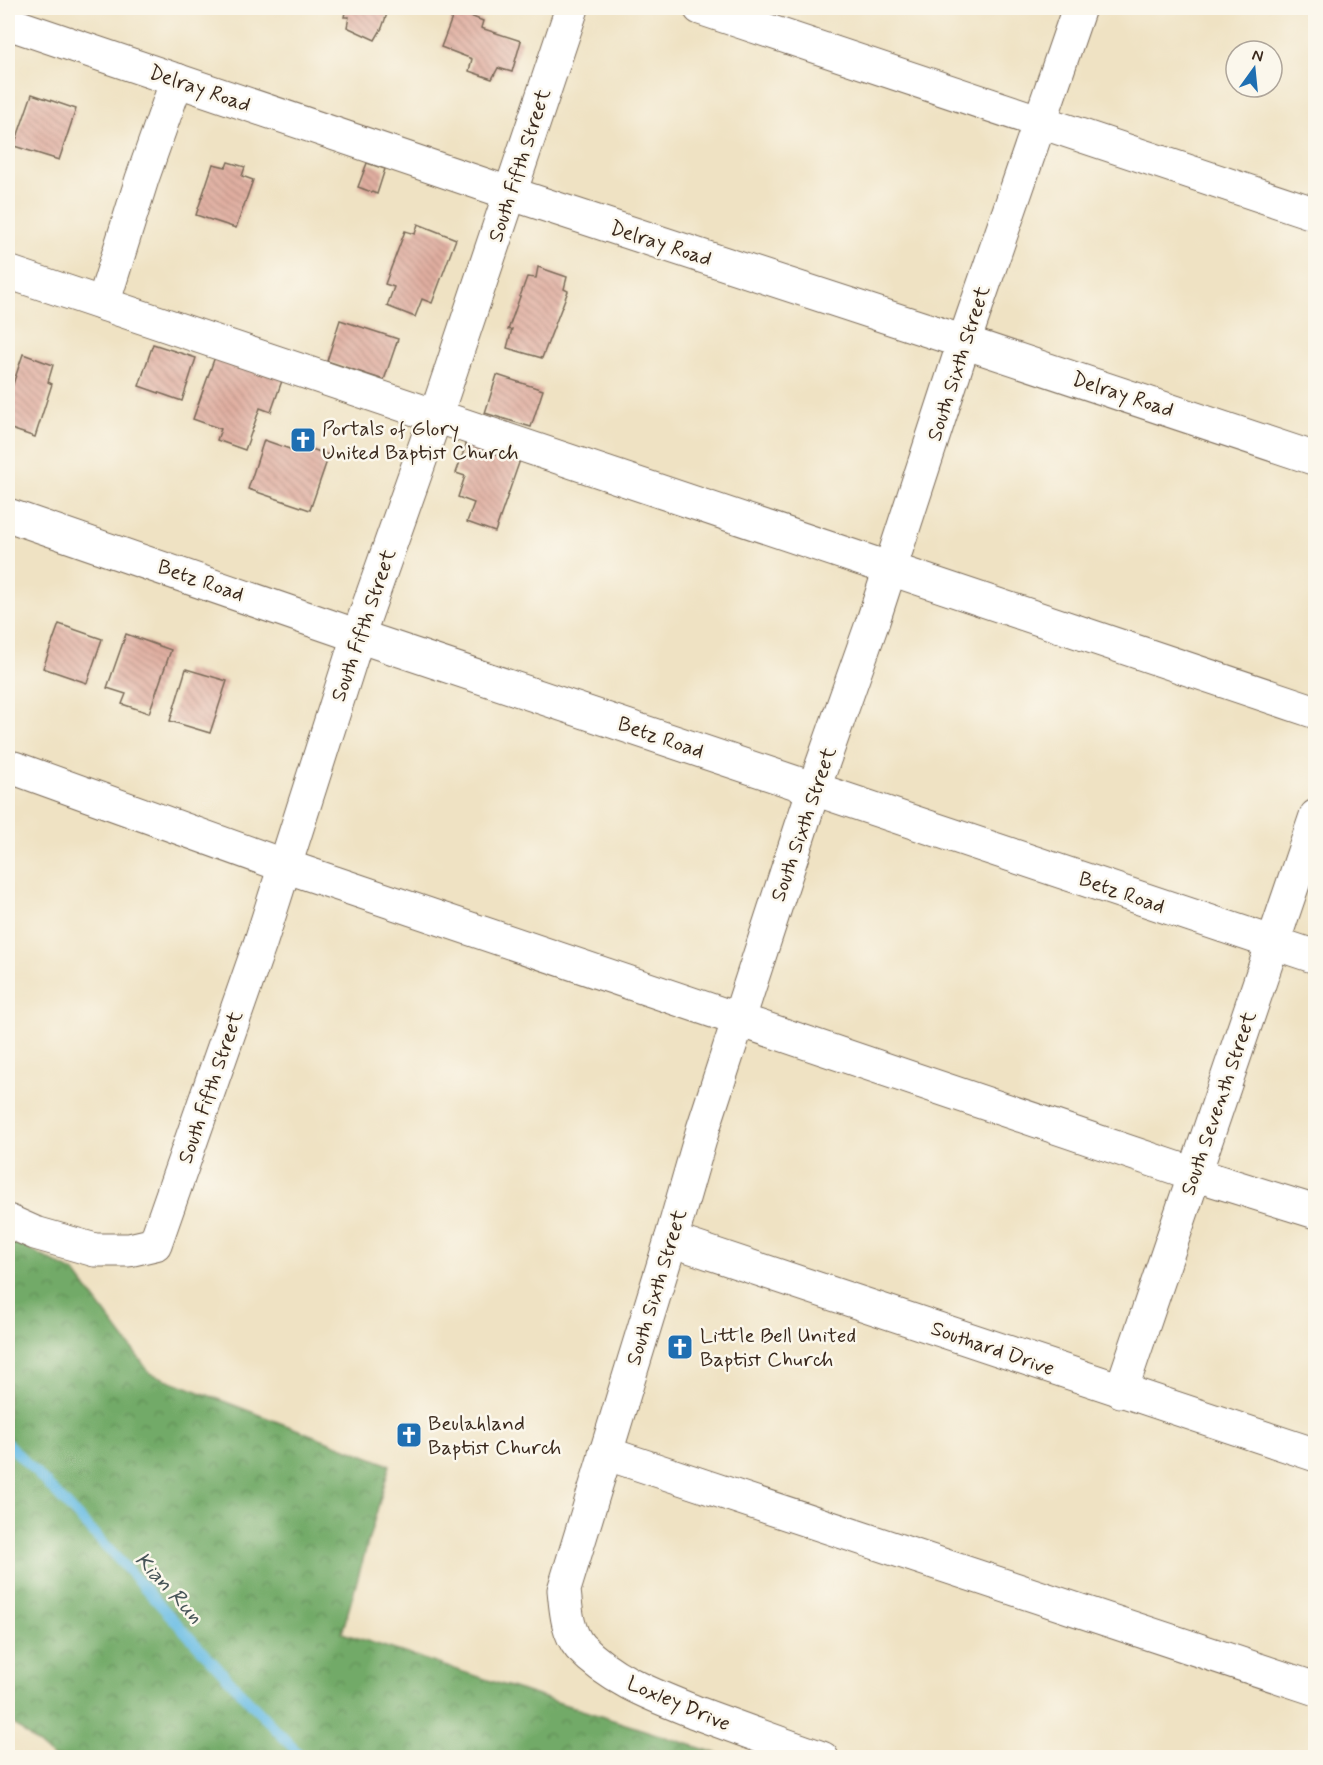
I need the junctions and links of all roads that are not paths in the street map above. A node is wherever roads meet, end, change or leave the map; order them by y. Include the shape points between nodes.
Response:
1 (572, 8) edge
2 (700, 8) edge
3 (1079, 8) edge
4 (8, 23) edge
5 (177, 80) junction
6 (1040, 121) junction
7 (509, 194) junction
8 (1316, 214) edge
9 (8, 272) edge
10 (104, 304) junction
11 (964, 342) junction
12 (436, 415) junction
13 (1316, 459) edge
14 (8, 515) edge
15 (891, 568) junction
16 (358, 636) junction
17 (1316, 712) edge
18 (14, 768) dead end
19 (814, 788) junction
20 (1316, 816) edge
21 (285, 866) junction
22 (1272, 943) junction
23 (1316, 957) edge
24 (738, 1019) junction
25 (1194, 1174) junction
26 (1316, 1212) edge
27 (8, 1221) edge
28 (671, 1240) junction
29 (1121, 1391) junction
30 (605, 1453) junction
31 (1316, 1455) edge
32 (579, 1646) joint
33 (1316, 1689) edge
34 (822, 1758) edge

1 - 7 street, South Fifth Street
2 - 6 street
3 - 6 street, South Sixth Street
4 - 5 street, Delray Road
5 - 7 street, Delray Road
5 - 10 street
6 - 8 street
6 - 11 street, South Sixth Street
7 - 11 street, Delray Road
7 - 12 street, South Fifth Street
9 - 10 street
10 - 12 street
11 - 13 street, Delray Road
11 - 15 street, South Sixth Street
12 - 15 street
12 - 16 street, South Fifth Street
14 - 16 street, Betz Road
15 - 17 street
15 - 19 street, South Sixth Street
16 - 19 street, Betz Road
16 - 21 street, South Fifth Street
18 - 21 street
19 - 22 street, Betz Road
19 - 24 street, South Sixth Street
20 - 22 street, South Seventh Street
21 - 24 street
21 - 27 street, South Fifth Street via 155,1244 129,1250 95,1250
22 - 23 street, Betz Road
22 - 25 street, South Seventh Street
24 - 25 street
24 - 28 street, South Sixth Street
25 - 26 street
25 - 29 street, South Seventh Street
28 - 29 street, Southard Drive
28 - 30 street, South Sixth Street
29 - 31 street, Southard Drive
30 - 32 street, South Sixth Street via 564,1590 569,1626
30 - 33 street
32 - 34 street, Loxley Drive via 612,1673 647,1693

